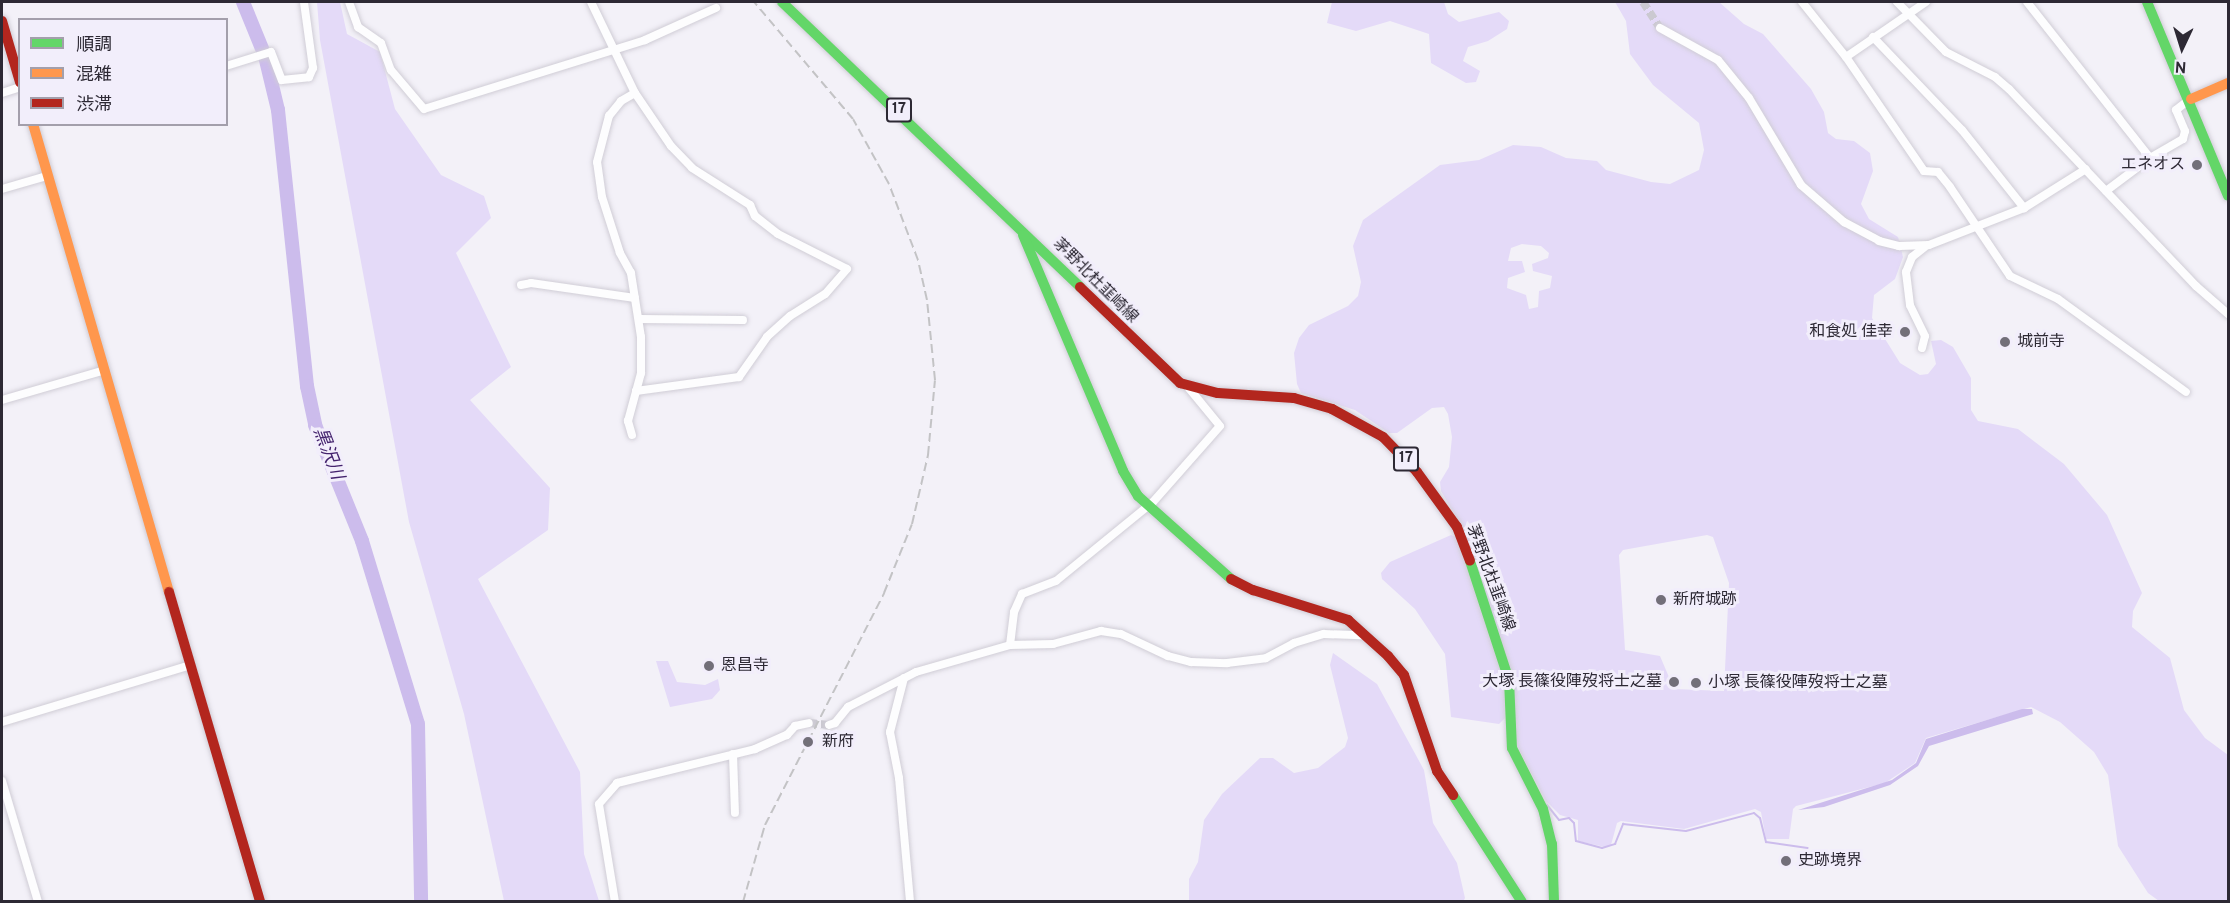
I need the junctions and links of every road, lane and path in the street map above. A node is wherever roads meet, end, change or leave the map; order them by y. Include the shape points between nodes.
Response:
1 (304, 2) edge
2 (349, 2) edge
3 (355, 2) edge
4 (591, 2) edge
5 (782, 2) edge
6 (1802, 2) edge
7 (1897, 2) edge
8 (1926, 2) edge
9 (2027, 2) edge
10 (2147, 2) edge
11 (716, 8) dead end
12 (352, 12) junction
13 (1907, 13) junction
14 (2, 21) edge
15 (1660, 28) tunnel mouth
16 (1873, 37) junction
17 (613, 49) junction
18 (1846, 57) junction
19 (228, 65) edge
20 (18, 75) edge
21 (2229, 83) edge
22 (18, 88) edge
23 (2, 93) edge
24 (635, 93) junction
25 (2194, 97) junction
26 (34, 126) edge
27 (2150, 158) junction
28 (2086, 169) junction
29 (47, 176) junction
30 (2, 189) edge
31 (2106, 191) junction
32 (2229, 196) edge
33 (2024, 208) junction
34 (1015, 221) junction
35 (1975, 224) junction
36 (1929, 245) junction
37 (521, 285) dead end
38 (635, 298) junction
39 (2229, 314) edge
40 (639, 319) junction
41 (743, 320) dead end
42 (1922, 348) dead end
43 (105, 370) junction
44 (1188, 387) junction
45 (636, 391) junction
46 (2186, 392) dead end
47 (2, 400) edge
48 (632, 435) dead end
49 (1148, 507) junction
50 (1369, 636) junction
51 (1010, 645) junction
52 (191, 665) junction
53 (904, 678) junction
54 (2, 722) edge
55 (809, 723) tunnel mouth
56 (829, 725) dead end
57 (733, 754) junction
58 (2, 781) edge
59 (735, 813) dead end
60 (38, 902) edge
61 (260, 902) edge
62 (615, 902) edge
63 (910, 902) edge
64 (1522, 902) edge
65 (1554, 902) edge

1 - 19 street via 312,74 282,80 271,52
2 - 12 street
3 - 12 street
4 - 17 street
5 - 34 main road, 茅野北杜韮崎線 / 17
6 - 18 street
7 - 13 street
8 - 13 street
9 - 27 street
10 - 25 main road
11 - 17 street via 673,29
12 - 17 street via 358,27 381,43 391,70 424,109
13 - 16 street
13 - 28 street via 1946,52 1995,77 2009,89
14 - 20 main road
15 - 36 street via 1718,60 1749,98 1780,154 1812,197 1844,222 1879,241 1899,246
16 - 18 street
16 - 33 street via 1962,130
17 - 24 street
18 - 35 street via 1924,171 1938,172
21 - 25 main road
22 - 23 street
24 - 38 street via 621,101 609,116 597,162 602,197 620,253 631,273
24 - 45 street via 671,146 692,168 747,202 755,216 778,234 847,269 825,294 790,316 767,337 740,376
25 - 27 street via 2176,107 2185,131 2183,139
25 - 32 main road
26 - 29 main road
27 - 31 street
28 - 31 street
28 - 33 street
29 - 30 street
29 - 43 main road
31 - 39 street via 2196,286
33 - 35 street
34 - 44 main road, 茅野北杜韮崎線 / 17 via 1140,347
34 - 49 main road, 茅野北杜韮崎線 / 17 via 1029,245 1123,471
35 - 36 street
35 - 46 street via 2010,276 2058,299
36 - 42 street via 1912,257 1906,272 1910,305 1925,336
37 - 38 street via 531,283
38 - 40 street
40 - 41 street
40 - 45 street via 642,358
43 - 47 street
43 - 52 main road
44 - 49 street via 1188,392 1221,426
44 - 65 main road, 茅野北杜韮崎線 / 17 via 1294,398 1332,409 1383,437 1439,498 1469,554 1509,680 1512,748 1546,818 1552,844
45 - 48 street via 628,421
49 - 50 main road, 茅野北杜韮崎線 / 17 via 1230,578 1253,590 1348,620
49 - 51 street via 1056,581 1022,594 1014,612
50 - 51 street via 1324,634 1294,643 1266,658 1227,663 1191,662 1168,656 1129,636 1101,631 1053,644
50 - 64 main road, 茅野北杜韮崎線 / 17 via 1404,675 1437,771
51 - 53 street via 968,654
52 - 54 street
52 - 61 main road
53 - 56 street via 848,707
53 - 63 street via 890,732 899,778
55 - 57 street via 795,726 764,746
57 - 59 street
57 - 62 street via 636,776 617,783 606,793 599,804
58 - 60 street

